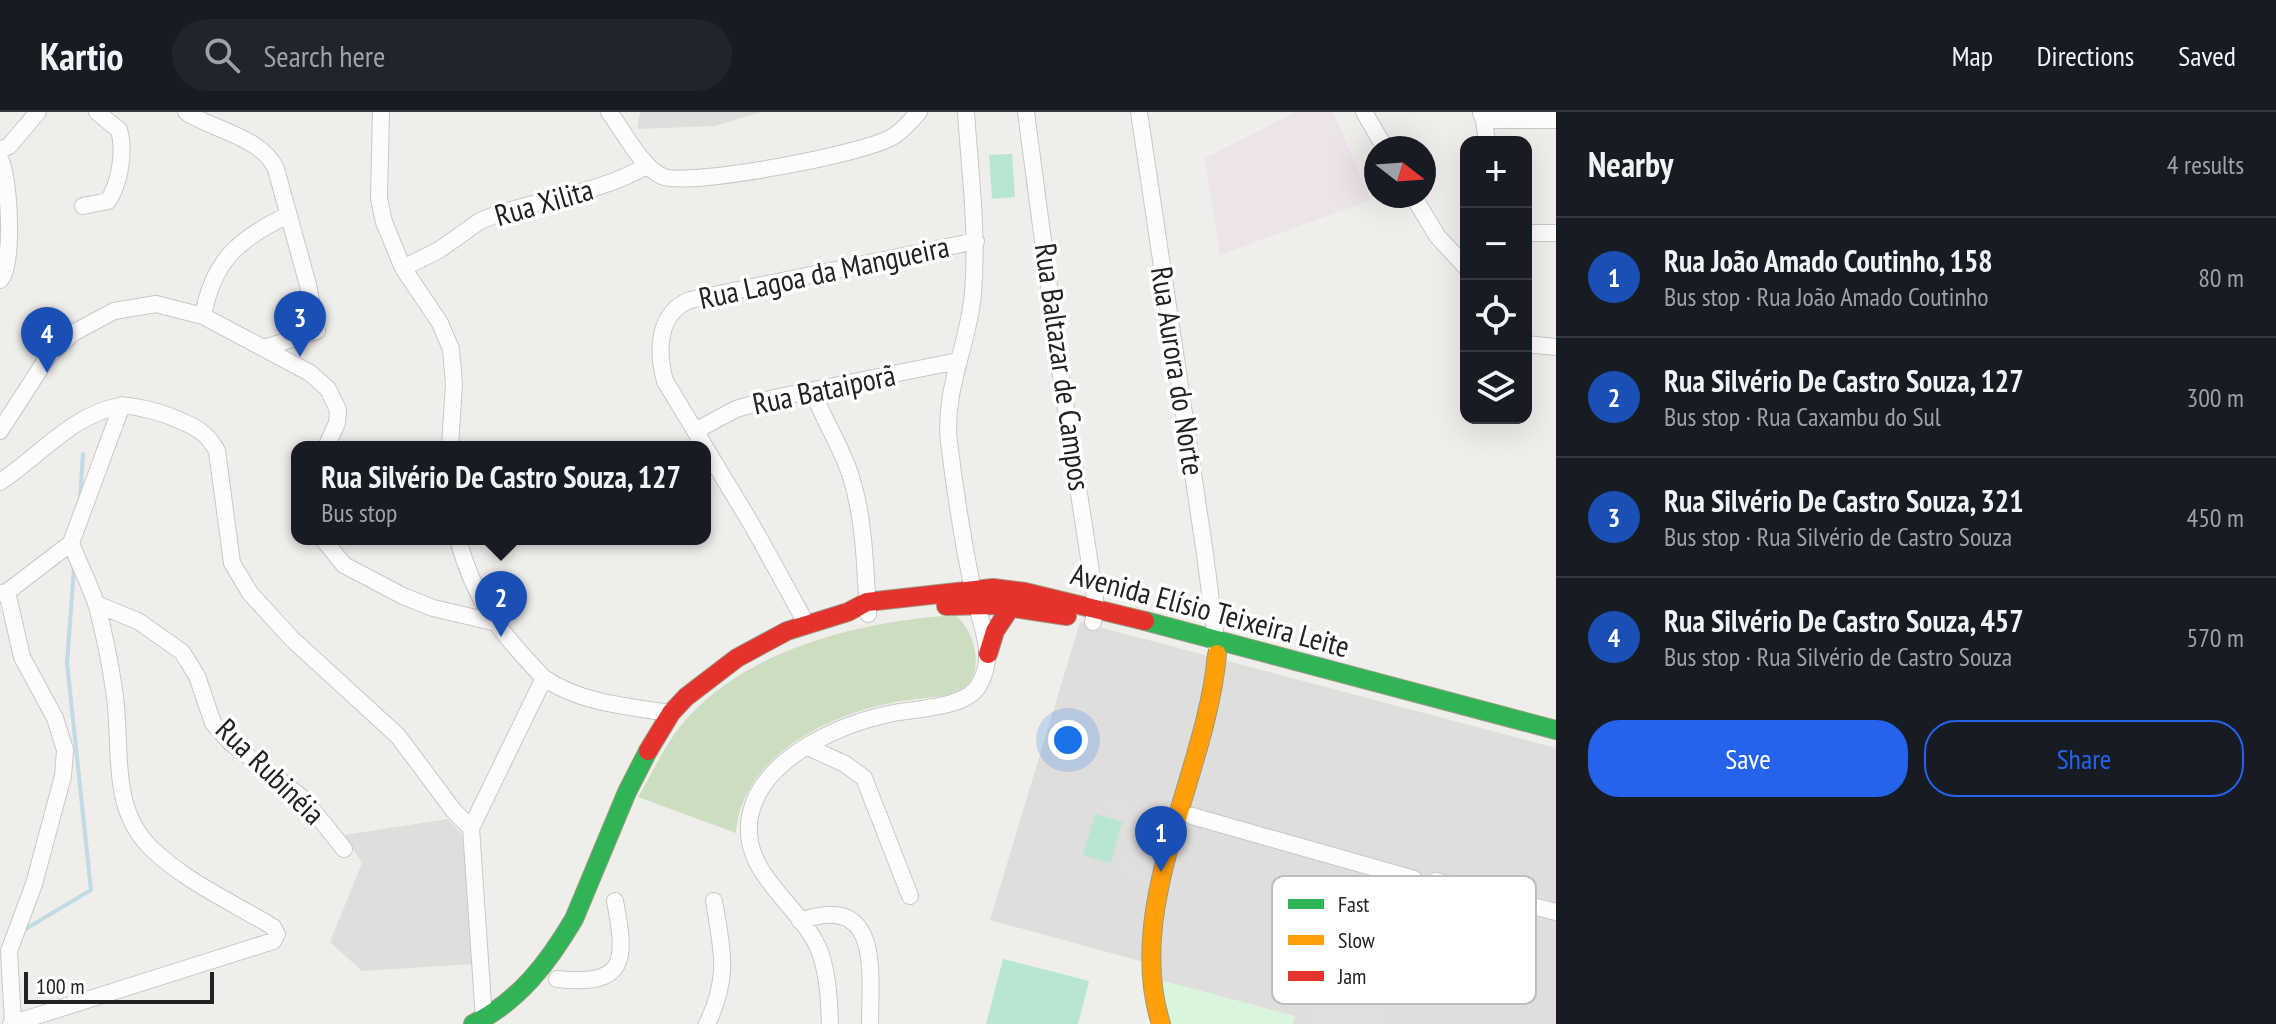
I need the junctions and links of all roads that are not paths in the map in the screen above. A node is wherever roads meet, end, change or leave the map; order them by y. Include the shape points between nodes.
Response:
1 (38, 112) edge
2 (97, 112) edge
3 (186, 112) edge
4 (381, 112) edge
5 (609, 112) edge
6 (919, 112) edge
7 (966, 112) edge
8 (1026, 112) edge
9 (1139, 112) edge
10 (1364, 112) edge
11 (1482, 116) edge
12 (1556, 120) edge
13 (1378, 136) edge
14 (1486, 136) edge
15 (0, 150) edge
16 (0, 159) edge
17 (648, 168) junction
18 (83, 206) dead end
19 (1420, 208) edge
20 (288, 215) junction
21 (1532, 233) edge
22 (1556, 233) edge
23 (976, 241) junction
24 (1460, 261) edge
25 (403, 268) junction
26 (0, 280) edge
27 (203, 316) junction
28 (1532, 345) edge
29 (1556, 347) edge
30 (264, 348) junction
31 (958, 361) junction
32 (813, 391) junction
33 (122, 405) junction
34 (0, 431) edge
35 (695, 431) junction
36 (329, 441) edge
37 (450, 441) edge
38 (701, 441) edge
39 (711, 457) edge
40 (0, 482) edge
41 (71, 543) junction
42 (328, 545) edge
43 (460, 545) edge
44 (3, 592) edge
45 (974, 597) junction
46 (96, 604) junction
47 (1011, 607) junction
48 (867, 608) junction
49 (1095, 615) junction
50 (493, 622) junction
51 (806, 623) junction
52 (1219, 645) junction
53 (988, 654) junction
54 (544, 678) junction
55 (671, 713) junction
56 (1556, 730) edge
57 (1556, 743) edge
58 (808, 747) junction
59 (1192, 816) junction
60 (471, 828) junction
61 (344, 849) dead end
62 (1403, 876) edge
63 (910, 896) dead end
64 (615, 901) dead end
65 (714, 901) dead end
66 (1536, 907) edge
67 (1556, 912) edge
68 (800, 921) junction
69 (4, 951) edge
70 (557, 979) dead end
71 (479, 1022) edge
72 (12, 1024) edge
73 (707, 1024) edge
74 (830, 1024) edge
75 (870, 1024) edge
76 (1161, 1024) edge
77 (1174, 1024) edge

1 - 15 street
2 - 18 street via 119,130 122,148 108,201
3 - 20 street via 264,152 276,169
4 - 25 street via 379,198
5 - 17 street
6 - 17 street via 892,137 829,155 703,178 679,179
7 - 23 street
8 - 49 street, Rua Baltazar de Campos
9 - 52 street, Rua Aurora do Norte
10 - 13 street
11 - 12 street
11 - 14 street
16 - 26 street via 6,178 8,261
17 - 25 street, Rua Xilita via 480,221
19 - 24 street
20 - 27 street via 257,232 222,262
20 - 30 street via 317,331
21 - 22 street
23 - 31 street via 972,303
23 - 35 street, Rua Lagoa da Mangueira via 690,300 674,311 662,331 660,362 665,381
25 - 37 street via 451,349
27 - 30 street
27 - 34 street via 156,304 114,311 73,333 49,355
28 - 29 street
30 - 36 street via 328,389 338,410
31 - 32 street, Rua Bataiporã
31 - 45 street via 949,403 949,439
32 - 35 street, Rua Bataiporã via 736,409
32 - 48 street via 854,487
33 - 40 street via 64,432
33 - 41 street
33 - 60 street via 168,415 211,439 222,479 232,563 250,593 398,736
35 - 38 street
39 - 51 street
41 - 44 street
41 - 46 street
42 - 50 street via 344,565 403,596
43 - 50 street
44 - 69 street via 22,657 55,718 65,750 34,884
45 - 47 main road, Avenida Elísio Teixeira Leite
45 - 48 main road, Avenida Elísio Teixeira Leite
45 - 49 main road, Avenida Elísio Teixeira Leite via 1025,592
45 - 53 street
46 - 61 street, Rua Rubinéia via 138,621 182,652 197,676 213,723 304,799
46 - 72 street via 114,690 123,806 136,830 182,872 277,934 273,941
47 - 49 main road, Avenida Elísio Teixeira Leite
47 - 53 main road
48 - 51 main road, Avenida Elísio Teixeira Leite
49 - 52 main road, Avenida Elísio Teixeira Leite
50 - 54 street
51 - 55 main road, Avenida Elísio Teixeira Leite via 737,658
52 - 56 main road, Avenida Elísio Teixeira Leite
52 - 57 main road, Avenida Elísio Teixeira Leite
52 - 59 main road via 1209,744
52 - 76 main road via 1211,701 1152,930 1148,970
53 - 58 street via 979,685 964,700 866,720
54 - 55 street via 580,695
54 - 60 street
55 - 71 main road, Avenida Elísio Teixeira Leite via 639,769 562,940 511,1001
58 - 63 street via 864,778
58 - 68 street via 766,783 749,828 764,876
59 - 62 street
59 - 77 main road via 1167,906 1159,971
60 - 71 street
64 - 70 street via 623,947 613,971 587,982
65 - 73 street via 724,961
66 - 67 street
68 - 74 street via 820,952
68 - 75 street via 834,915 862,929 869,954
69 - 72 street

